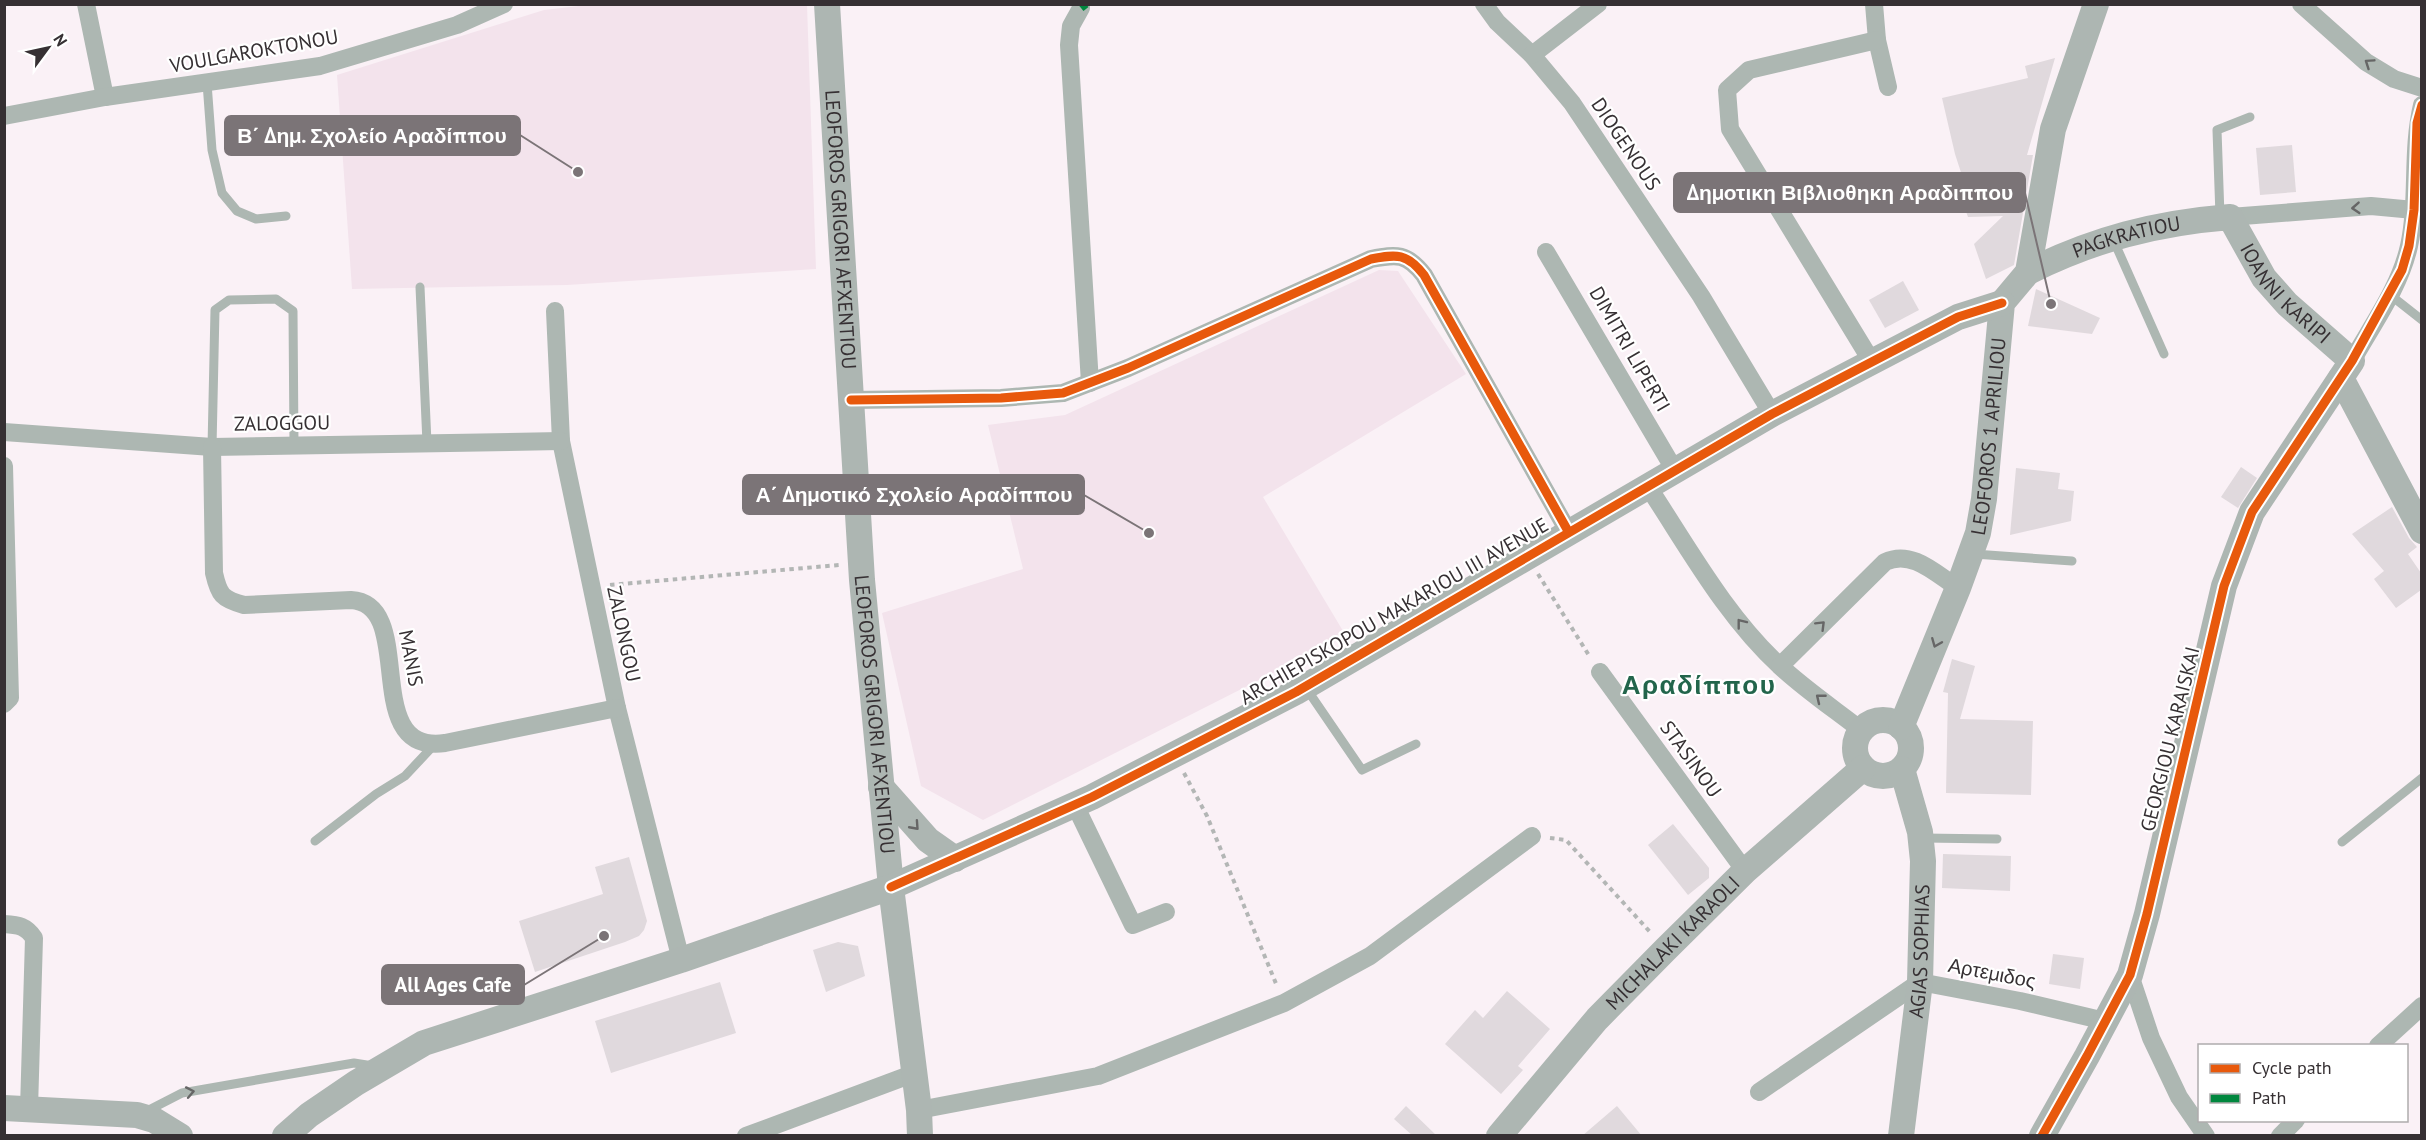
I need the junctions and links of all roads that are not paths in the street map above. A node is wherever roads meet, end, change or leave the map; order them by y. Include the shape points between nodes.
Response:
1 (86, 4) edge
2 (504, 4) edge
3 (827, 4) edge
4 (1484, 4) edge
5 (1598, 4) edge
6 (1874, 4) edge
7 (2096, 4) edge
8 (2301, 4) edge
9 (1081, 8) dead end
10 (1877, 40) junction
11 (1532, 55) junction
12 (207, 82) junction
13 (1888, 87) dead end
14 (2421, 88) edge
15 (105, 97) junction
16 (2421, 105) edge
17 (4, 116) edge
18 (2250, 117) dead end
19 (2418, 212) edge
20 (286, 216) dead end
21 (2225, 217) junction
22 (2112, 237) junction
23 (1546, 252) dead end
24 (2028, 272) junction
25 (420, 287) dead end
26 (2389, 294) junction
27 (2002, 303) junction
28 (555, 311) dead end
29 (1958, 317) junction
30 (2421, 320) edge
31 (1997, 351) junction
32 (2164, 354) dead end
33 (1872, 362) junction
34 (2346, 369) junction
35 (1090, 383) junction
36 (851, 400) junction
37 (1772, 414) junction
38 (4, 432) edge
39 (561, 441) junction
40 (427, 443) junction
41 (294, 445) junction
42 (212, 447) junction
43 (4, 466) edge
44 (1674, 470) junction
45 (1647, 485) junction
46 (1568, 531) junction
47 (2421, 531) edge
48 (1971, 554) junction
49 (2072, 561) dead end
50 (1958, 588) junction
51 (1780, 666) junction
52 (1600, 672) road end
53 (1305, 686) junction
54 (4, 704) edge
55 (617, 708) junction
56 (1901, 727) junction
57 (1861, 730) junction
58 (1416, 744) dead end
59 (434, 745) junction
60 (1863, 768) junction
61 (1902, 769) junction
62 (2421, 778) edge
63 (881, 787) junction
64 (1074, 805) junction
65 (1532, 836) road end
66 (1921, 838) junction
67 (1997, 839) dead end
68 (315, 842) dead end
69 (2342, 842) dead end
70 (955, 859) junction
71 (1744, 871) junction
72 (891, 887) junction
73 (1166, 912) dead end
74 (4, 924) edge
75 (681, 960) junction
76 (2130, 975) junction
77 (1920, 982) junction
78 (2421, 1006) edge
79 (2105, 1022) junction
80 (2380, 1044) edge
81 (383, 1067) junction
82 (915, 1073) junction
83 (1759, 1092) dead end
84 (16, 1109) edge
85 (920, 1110) junction
86 (137, 1115) junction
87 (2294, 1122) edge
88 (180, 1136) edge
89 (285, 1136) edge
90 (746, 1136) edge
91 (920, 1136) edge
92 (1499, 1136) edge
93 (1901, 1136) edge
94 (2042, 1136) edge
95 (2206, 1136) edge
96 (2280, 1136) edge

1 - 15 street
2 - 12 street, VOULGAROKTONOU via 457,25 320,66
3 - 36 main road, LEOFOROS GRIGORI AFXENTIOU
4 - 11 street, DIOGENOUS
5 - 11 street
6 - 10 street
7 - 24 main road via 2053,129
14 -> 8 street via 2394,79 2366,62
9 - 35 street via 1071,26 1069,45
10 - 13 street
10 - 33 street via 1749,70 1727,90 1730,129
11 - 37 street, DIOGENOUS via 1572,103 1701,296
12 - 15 street, VOULGAROKTONOU
12 - 20 lane via 212,150 222,193 237,211 256,219
15 - 17 street, VOULGAROKTONOU
16 - 19 street via 2417,123
18 - 21 lane via 2217,130
19 -> 21 street via 2371,206
19 - 26 street via 2402,270
21 - 22 main road, PAGKRATIOU via 2179,222
21 - 34 main road, IOANNI KARIPI via 2264,278
22 - 24 main road, PAGKRATIOU via 2067,252
22 - 32 lane
23 - 44 street, DIMITRI LIPERTI
24 - 27 main road
25 - 40 lane
26 - 30 lane
26 - 34 street
27 - 29 main road, ARCHIEPISKOPOU MAKARIOU III AVENUE
27 - 31 main road, LEOFOROS 1 APRILIOU
28 - 39 street, ZALONGOU
29 - 31 main road via 1985,332
29 - 33 main road, ARCHIEPISKOPOU MAKARIOU III AVENUE
31 - 48 main road, LEOFOROS 1 APRILIOU via 1984,499
33 - 37 main road, ARCHIEPISKOPOU MAKARIOU III AVENUE
34 - 47 main road
34 - 76 main road, GEORGIOU KARAISKAI via 2252,512 2224,586
35 - 36 street via 1063,393 1001,398
35 - 46 street via 1371,259 1401,256 1424,275
36 - 63 main road, LEOFOROS GRIGORI AFXENTIOU
37 - 44 main road, ARCHIEPISKOPOU MAKARIOU III AVENUE
38 - 42 street, ZALOGGOU
39 - 40 street, ZALOGGOU
39 - 55 street, ZALONGOU
40 - 41 street, ZALOGGOU
41 - 42 street, ZALOGGOU
41 - 42 lane via 293,311 276,299 229,300 215,310
42 - 59 street, MANIS via 214,573 220,593 227,600 244,605 351,600 366,604 380,619 400,723 417,741
43 - 54 street via 10,698
44 - 45 main road, ARCHIEPISKOPOU MAKARIOU III AVENUE
45 - 46 main road, ARCHIEPISKOPOU MAKARIOU III AVENUE
51 -> 45 street via 1724,602
46 - 53 main road, ARCHIEPISKOPOU MAKARIOU III AVENUE
48 - 49 lane
48 - 50 main road, LEOFOROS 1 APRILIOU
51 -> 50 street via 1894,557 1916,560
50 -> 56 main road, LEOFOROS 1 APRILIOU
57 -> 51 street
52 - 71 street, STASINOU
53 - 58 lane via 1362,770
53 - 64 main road, ARCHIEPISKOPOU MAKARIOU III AVENUE
55 - 59 street
55 - 75 street, ZALONGOU
56 - 57 main road via 1876,721
56 - 61 main road via 1911,743 1908,761
57 - 60 main road via 1854,746 1857,762
59 - 68 lane via 405,776
60 - 61 main road via 1887,777
60 - 71 main road, MICHALAKI KARAOLI
61 - 66 main road, AGIAS SOPHIAS
62 - 69 lane
63 -> 70 main road via 928,840
63 - 72 main road, LEOFOROS GRIGORI AFXENTIOU
64 - 70 main road, ARCHIEPISKOPOU MAKARIOU III AVENUE
64 - 73 street via 1133,925
65 - 85 street via 1370,956 1284,1003 1098,1076
66 - 67 lane
66 - 77 main road, AGIAS SOPHIAS
70 - 72 main road, ARCHIEPISKOPOU MAKARIOU III AVENUE
71 - 92 main road, MICHALAKI KARAOLI via 1597,1019
72 - 75 main road, ARCHIEPISKOPOU MAKARIOU III AVENUE
72 - 82 main road, LEOFOROS GRIGORI AFXENTIOU
74 - 84 street via 28,928 34,938
75 - 81 main road, ARCHIEPISKOPOU MAKARIOU III AVENUE via 424,1043
76 - 79 main road, GEORGIOU KARAISKAI
76 - 95 street via 2160,1058
77 - 79 street, Αρτεμιδος
77 - 83 street, Αρτεμιδος
77 - 93 main road, AGIAS SOPHIAS
78 - 80 street
79 - 94 main road, GEORGIOU KARAISKAI
86 -> 81 lane via 182,1093 354,1063
81 - 89 main road, ARCHIEPISKOPOU MAKARIOU III AVENUE via 309,1115
82 - 85 main road, LEOFOROS GRIGORI AFXENTIOU
82 - 90 street
84 - 86 main road
85 - 91 main road, LEOFOROS GRIGORI AFXENTIOU
86 - 88 main road
87 - 96 street

